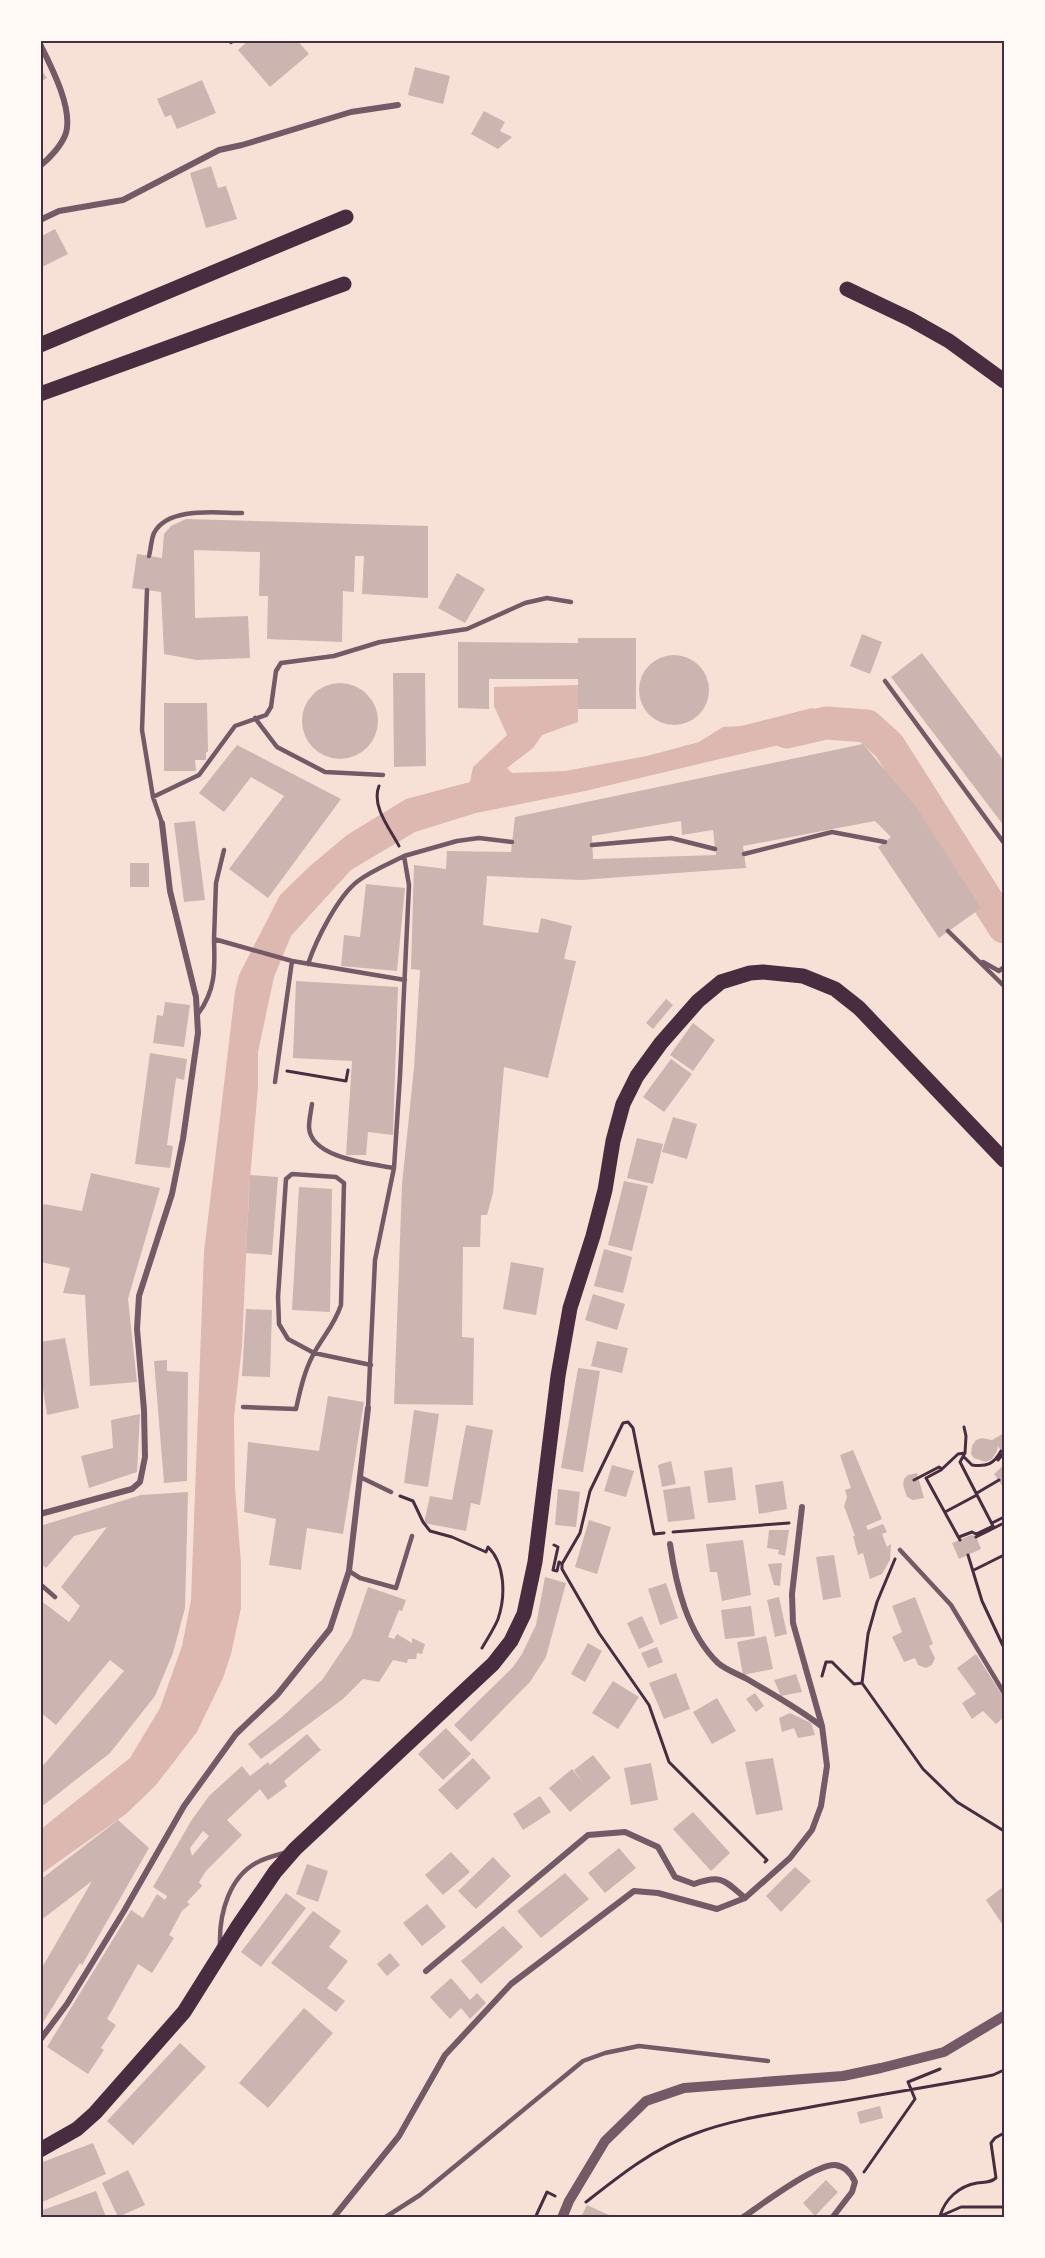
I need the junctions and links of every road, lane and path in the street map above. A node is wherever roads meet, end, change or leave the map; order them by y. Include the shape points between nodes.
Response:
1 (40, 44) edge
2 (398, 105) dead end
3 (40, 166) edge
4 (346, 217) dead end
5 (40, 220) edge
6 (344, 284) dead end
7 (847, 289) dead end
8 (40, 345) edge
9 (1005, 381) edge
10 (40, 394) edge
11 (242, 513) dead end
12 (149, 556) dead end
13 (147, 590) dead end
14 (571, 602) dead end
15 (885, 681) dead end
16 (255, 718) junction
17 (383, 775) joint
18 (153, 797) junction
19 (162, 823) joint
20 (512, 842) dead end
21 (885, 842) dead end
22 (1005, 843) edge
23 (592, 845) dead end
24 (715, 849) dead end
25 (224, 850) dead end
26 (744, 854) dead end
27 (404, 856) junction
28 (948, 930) dead end
29 (214, 939) junction
30 (980, 960) junction
31 (292, 961) junction
32 (308, 964) junction
33 (1005, 967) edge
34 (405, 980) junction
35 (1005, 986) edge
36 (198, 1014) junction
37 (276, 1069) junction
38 (348, 1070) dead end
39 (275, 1082) dead end
40 (312, 1104) dead end
41 (1005, 1160) edge
42 (394, 1168) junction
43 (314, 1353) junction
44 (370, 1365) junction
45 (243, 1407) dead end
46 (368, 1408) joint
47 (964, 1427) dead end
48 (1002, 1452) edge
49 (964, 1455) junction
50 (942, 1469) junction
51 (360, 1477) junction
52 (914, 1480) dead end
53 (999, 1480) dead end
54 (391, 1492) joint
55 (976, 1495) junction
56 (802, 1507) dead end
57 (945, 1512) junction
58 (40, 1514) edge
59 (1005, 1517) edge
60 (800, 1522) junction
61 (992, 1523) junction
62 (1005, 1523) edge
63 (412, 1536) dead end
64 (976, 1537) dead end
65 (555, 1539) dead end
66 (670, 1544) dead end
67 (900, 1550) joint
68 (968, 1555) dead end
69 (1005, 1555) edge
70 (562, 1564) junction
71 (974, 1570) junction
72 (349, 1571) junction
73 (40, 1584) edge
74 (55, 1597) dead end
75 (1005, 1648) edge
76 (484, 1654) dead end
77 (823, 1682) dead end
78 (862, 1683) junction
79 (1005, 1693) edge
80 (822, 1726) junction
81 (1005, 1831) edge
82 (295, 1849) junction
83 (759, 1884) junction
84 (746, 1898) junction
85 (221, 1953) junction
86 (426, 1971) dead end
87 (1005, 2016) edge
88 (40, 2040) edge
89 (768, 2061) dead end
90 (940, 2069) dead end
91 (1005, 2070) edge
92 (911, 2091) junction
93 (1005, 2133) edge
94 (40, 2150) edge
95 (864, 2172) dead end
96 (559, 2198) dead end
97 (586, 2202) dead end
98 (1005, 2207) edge
99 (333, 2217) edge
100 (384, 2217) edge
101 (535, 2217) edge
102 (562, 2217) edge
103 (742, 2217) edge
104 (832, 2217) edge
105 (938, 2217) edge
106 (946, 2217) edge

1 - 3 street via 66,105 67,120 66,133 58,147
2 - 5 street via 351,112 219,150 123,200 59,211
4 - 8 main road
6 - 10 main road
7 - 9 main road via 949,341
11 - 12 lane via 187,512 167,520 154,532
13 - 18 lane via 142,730
14 - 16 lane via 547,598 504,611 467,629 281,663 270,707 266,715
15 - 22 lane
16 - 17 lane via 277,747 325,772
16 - 18 lane via 235,726 199,775
17 - 27 path via 377,791 378,807
18 - 19 lane
19 - 36 street via 170,891
20 - 27 lane via 479,838
21 - 26 lane via 832,832
23 - 24 lane via 671,838
25 - 29 lane via 216,883
27 - 32 lane via 358,881 334,910
27 - 34 lane via 409,885
28 - 30 lane
29 - 31 lane
29 - 36 lane via 215,966 209,1000
30 - 33 lane via 999,971
30 - 35 lane
31 - 32 lane
31 - 37 lane
32 - 34 lane
34 - 42 lane
36 - 58 street via 172,1194 142,1284 136,1316 144,1410 145,1457 140,1482 118,1494
37 - 38 path via 346,1081
37 - 39 lane
40 - 42 lane via 309,1129 325,1150 343,1158
41 - 82 main road via 859,1008 835,989 802,976 763,972 721,982 698,1000 655,1051 623,1104 599,1213 570,1308 535,1562 524,1614 511,1641 493,1664
42 - 44 lane via 375,1260
43 - 43 lane via 341,1305 344,1183 336,1177 292,1174 286,1179 279,1324 288,1339
43 - 44 lane
43 - 45 lane via 296,1409
44 - 46 lane
46 - 51 street
47 - 49 path
48 - 49 path via 989,1465 972,1465
49 - 50 path via 958,1454
49 - 55 path via 960,1462
50 - 52 path
50 - 57 path via 926,1478
51 - 54 lane
51 - 72 street
53 - 55 path
54 - 76 path via 413,1502 430,1531 486,1552 488,1547 496,1555 503,1585 498,1618 482,1649
55 - 57 path
55 - 61 path
56 - 60 street
57 - 61 path via 960,1538 981,1532
59 - 61 path
60 - 70 path via 654,1534 633,1428 628,1422 623,1423 590,1491 579,1533
60 - 80 street via 792,1594 793,1623
62 - 64 path
63 - 72 lane via 396,1588
65 - 70 path via 553,1546 558,1547 553,1570 557,1571 559,1562
66 - 80 street via 675,1580 703,1645 720,1664
67 - 78 path via 877,1602 868,1634
67 - 79 lane via 951,1605
68 - 71 path
69 - 71 path
70 - 83 path via 599,1634 650,1705 669,1762 767,1860 750,1876
71 - 75 path via 982,1601
72 - 88 street via 330,1629 277,1695 237,1734 184,1806 124,1911
73 - 74 lane
77 - 78 path via 823,1667 832,1662 854,1684
78 - 81 path via 923,1770 957,1802
80 - 83 street via 827,1766 812,1830 789,1858
82 - 85 main road
82 - 85 lane via 259,1861 237,1880 220,1921
83 - 84 street
84 - 86 street via 727,1882 712,1878 694,1884 675,1877 658,1847 625,1833 588,1835
84 - 99 street via 717,1909 658,1893 634,1891 511,1984 445,2055 399,2136
85 - 94 main road via 184,2012 95,2113 77,2130
87 - 102 street via 944,2052 881,2068 843,2076 684,2088 646,2102 605,2141
89 - 100 lane via 639,2046 583,2061 420,2195
90 - 92 path via 908,2082
91 - 92 path
92 - 95 path via 915,2099
92 - 97 path via 753,2118 694,2134 665,2146
93 - 105 path via 991,2143 996,2178 954,2193
96 - 101 path via 547,2192
98 - 105 path via 961,2206
103 - 104 street via 811,2172 837,2165 851,2174 855,2182
105 - 106 path

